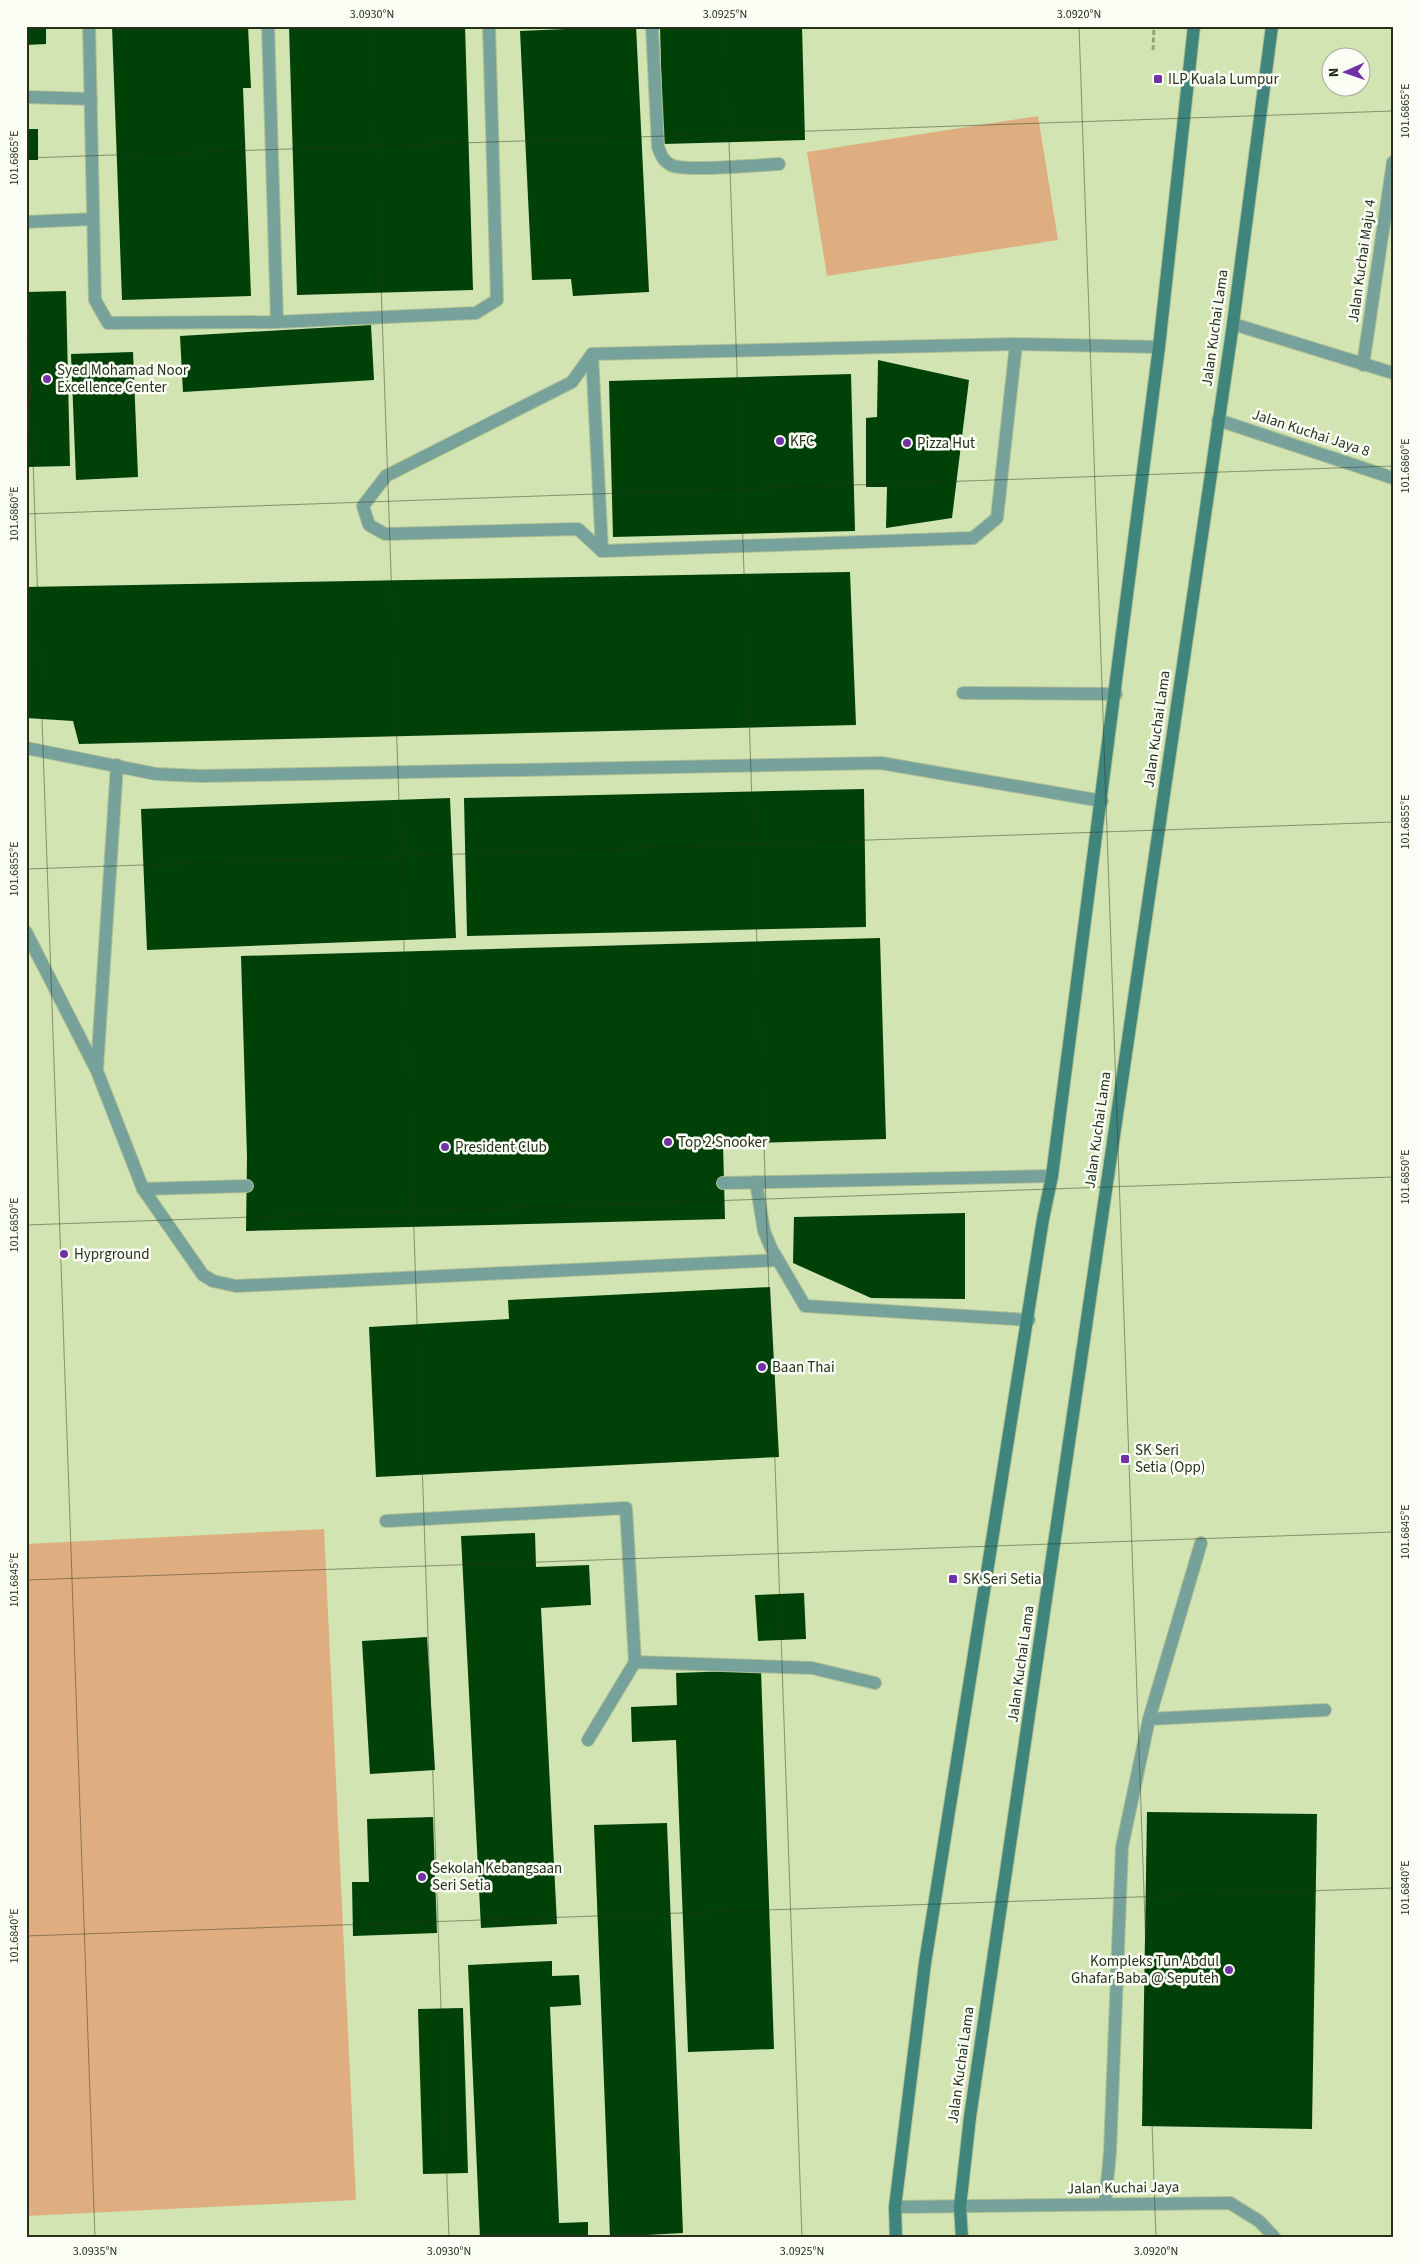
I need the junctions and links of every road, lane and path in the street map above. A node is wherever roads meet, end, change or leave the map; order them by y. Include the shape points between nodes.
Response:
1 (89, 26) edge
2 (268, 26) edge
3 (489, 26) edge
4 (652, 26) edge
5 (1154, 26) edge
6 (1194, 26) edge
7 (1272, 26) edge
8 (1152, 50) dead end
9 (26, 97) edge
10 (91, 99) junction
11 (1393, 162) edge
12 (779, 164) dead end
13 (93, 219) junction
14 (26, 222) edge
15 (277, 322) junction
16 (1233, 324) junction
17 (1016, 344) junction
18 (1159, 347) junction
19 (592, 354) junction
20 (1363, 365) junction
21 (1393, 374) edge
22 (1218, 420) junction
23 (1393, 478) edge
24 (602, 551) junction
25 (963, 693) dead end
26 (1116, 694) junction
27 (26, 748) edge
28 (117, 765) junction
29 (1102, 801) junction
30 (26, 932) edge
31 (97, 1071) junction
32 (1052, 1176) junction
33 (756, 1182) junction
34 (723, 1183) dead end
35 (247, 1186) dead end
36 (143, 1189) junction
37 (778, 1260) junction
38 (1028, 1320) junction
39 (386, 1521) dead end
40 (1201, 1543) dead end
41 (635, 1662) junction
42 (875, 1684) dead end
43 (1325, 1710) dead end
44 (1149, 1719) junction
45 (588, 1740) dead end
46 (1105, 2204) junction
47 (896, 2207) junction
48 (960, 2207) junction
49 (896, 2238) edge
50 (962, 2238) edge
51 (1275, 2238) edge

1 - 10 street
2 - 15 street
3 - 15 street via 497,300 476,313
4 - 12 street via 658,147 664,160 673,166 689,167
5 - 8 path
6 - 18 main road
7 - 16 main road, Jalan Kuchai Lama
9 - 10 street
10 - 13 street
11 - 20 street, Jalan Kuchai Maju 4
13 - 14 street
13 - 15 street via 95,300 108,323
16 - 20 street
16 - 22 main road, Jalan Kuchai Lama
17 - 18 street
17 - 19 street
17 - 24 street via 997,518 973,538
18 - 26 main road
19 - 24 street
19 - 24 street via 572,382 386,476 363,506 369,525 385,534 578,529
20 - 21 street
22 - 23 street, Jalan Kuchai Jaya 8
22 - 48 main road, Jalan Kuchai Lama
25 - 26 street
26 - 29 main road
27 - 28 street
28 - 29 street via 156,774 201,776 881,763
28 - 31 street
29 - 32 main road
30 - 31 street
31 - 36 street
32 - 33 street
32 - 38 main road
33 - 34 street
33 - 37 street via 764,1231
35 - 36 street
36 - 37 street via 199,1270 212,1282 224,1285
37 - 38 street via 805,1306
38 - 47 main road via 928,1943
39 - 41 street via 626,1508
40 - 44 street
41 - 42 street via 812,1668
41 - 45 street
43 - 44 street
44 - 46 street via 1122,1847 1110,2152
46 - 48 street, Jalan Kuchai Jaya
46 - 51 street, Jalan Kuchai Jaya via 1230,2203 1259,2221
47 - 48 street, Jalan Kuchai Jaya
47 - 49 main road
48 - 50 main road, Jalan Kuchai Lama

